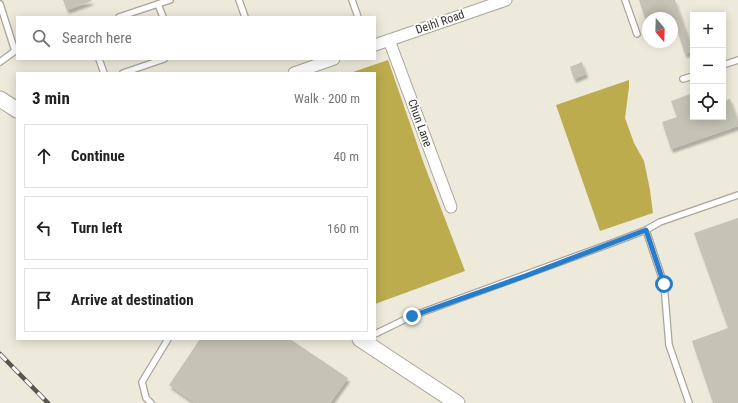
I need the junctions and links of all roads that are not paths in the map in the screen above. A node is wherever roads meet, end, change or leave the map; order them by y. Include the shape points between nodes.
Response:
1 (170, 0) edge
2 (239, 0) edge
3 (352, 0) edge
4 (506, 0) edge
5 (625, 0) edge
6 (0, 4) edge
7 (158, 4) junction
8 (122, 16) edge
9 (163, 16) edge
10 (246, 16) edge
11 (358, 16) edge
12 (637, 34) dead end
13 (389, 40) junction
14 (376, 45) edge
15 (16, 50) edge
16 (99, 60) edge
17 (161, 60) edge
18 (331, 60) edge
19 (738, 60) edge
20 (0, 62) edge
21 (726, 64) edge
22 (104, 72) edge
23 (125, 72) edge
24 (297, 72) edge
25 (690, 77) edge
26 (683, 79) dead end
27 (0, 99) edge
28 (16, 109) edge
29 (738, 195) edge
30 (451, 207) dead end
31 (646, 230) junction
32 (376, 335) edge
33 (167, 340) edge
34 (369, 340) edge
35 (150, 403) edge
36 (457, 403) edge
37 (689, 403) edge

1 - 7 lane
2 - 10 lane
3 - 11 lane
4 - 13 street, Deihl Road
5 - 12 lane
6 - 15 lane
7 - 8 lane
7 - 9 lane
13 - 14 street, Deihl Road
13 - 30 street, Chun Lane
15 - 20 lane
16 - 22 lane
17 - 23 lane
18 - 24 street
19 - 21 lane
25 - 26 lane
27 - 28 street
29 - 31 lane via 660,222
31 - 32 lane via 412,316
31 - 37 lane via 664,284 669,345
33 - 35 lane via 142,382
34 - 36 street

